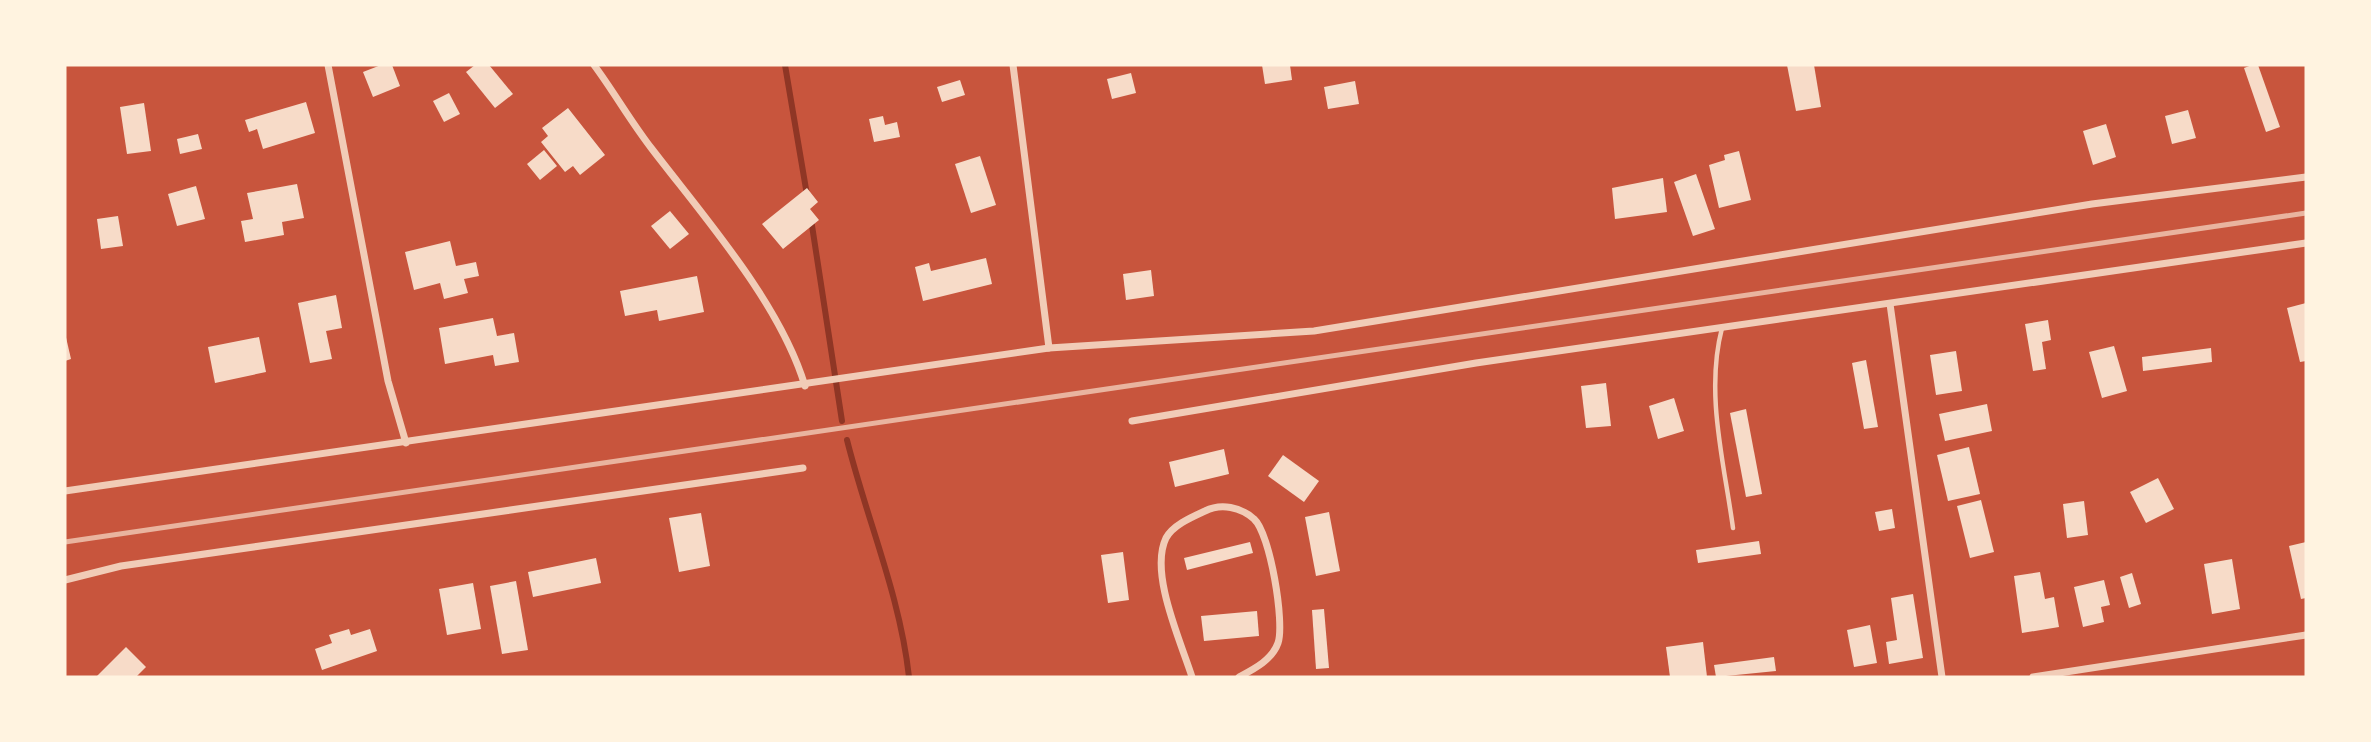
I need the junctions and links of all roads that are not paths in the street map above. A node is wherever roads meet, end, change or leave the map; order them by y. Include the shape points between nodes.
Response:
1 (328, 65) edge
2 (594, 65) edge
3 (1013, 65) edge
4 (2306, 177) edge
5 (2306, 243) edge
6 (1891, 304) junction
7 (1723, 328) junction
8 (1049, 348) junction
9 (805, 386) junction
10 (1132, 421) dead end
11 (406, 443) junction
12 (803, 468) dead end
13 (65, 491) edge
14 (1734, 528) dead end
15 (65, 580) edge
16 (2306, 635) edge
17 (1192, 677) edge
18 (1239, 677) edge
19 (1942, 677) edge
20 (2033, 677) edge

1 - 11 street via 388,381
2 - 9 street via 711,223 785,334
3 - 8 street
4 - 8 street via 2092,204 1314,331
5 - 6 street
6 - 7 street
6 - 19 street
7 - 10 street via 1438,369
7 - 14 lane via 1716,350 1714,388
8 - 9 street
9 - 11 street
11 - 13 street
12 - 15 street via 121,566
16 - 20 street
17 - 18 street via 1165,594 1161,559 1166,537 1186,519 1211,508 1235,507 1256,520 1270,552 1278,599 1279,642 1262,665

